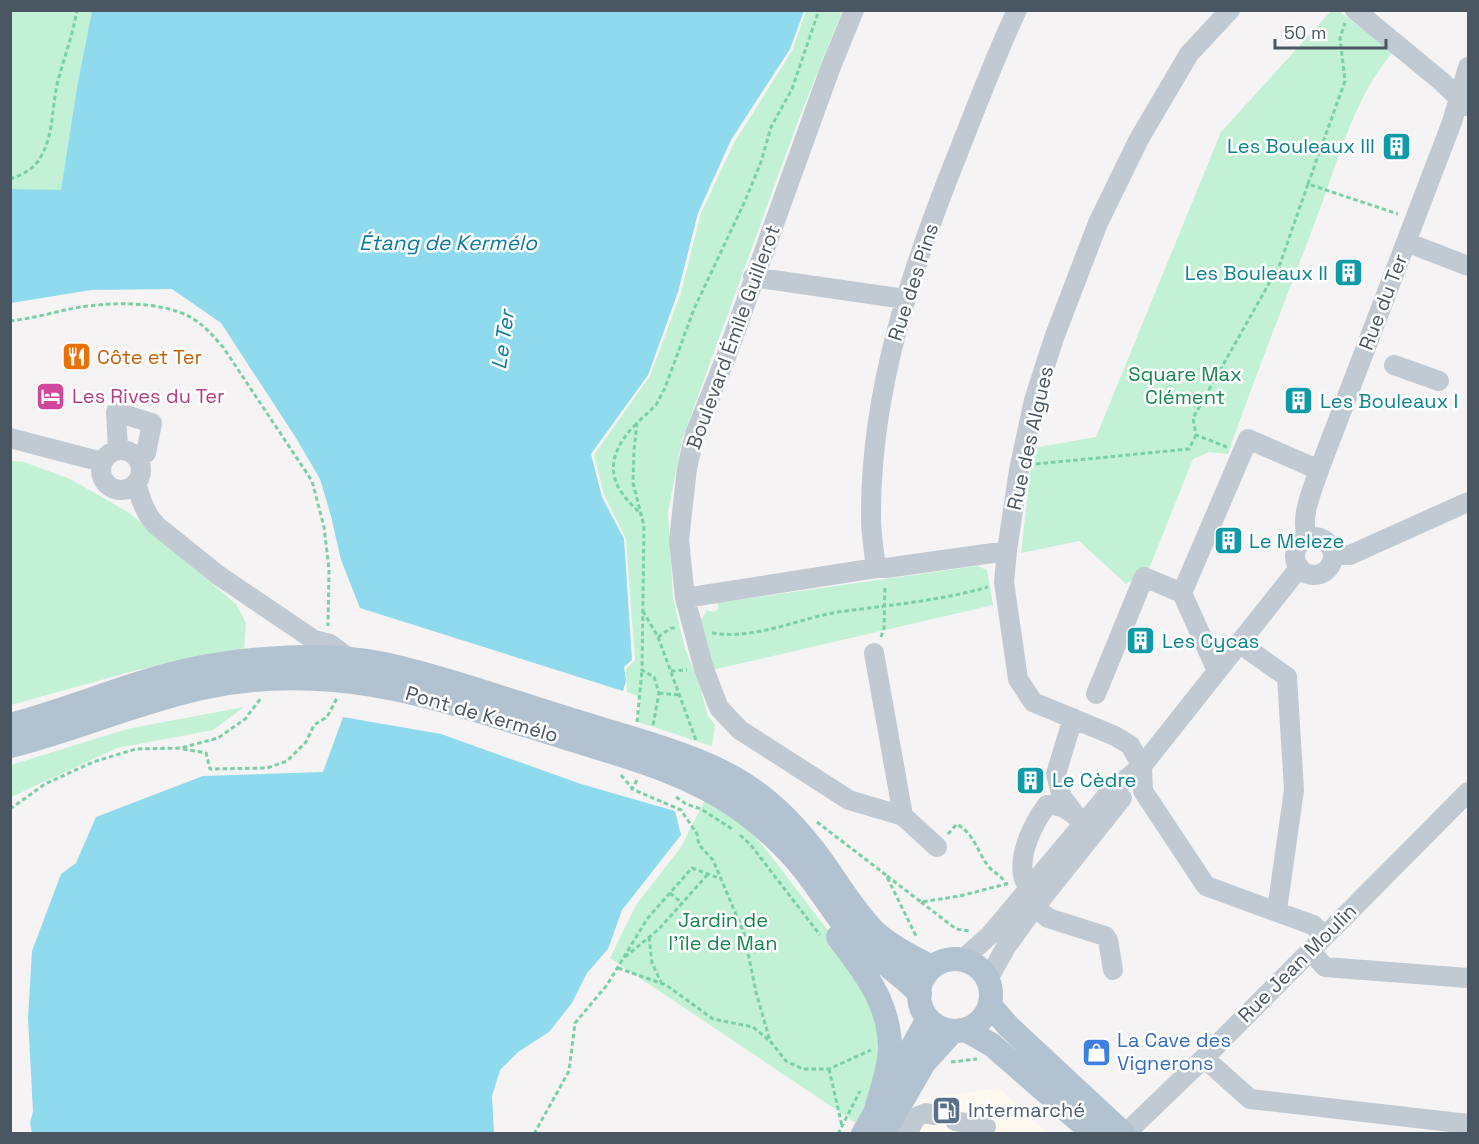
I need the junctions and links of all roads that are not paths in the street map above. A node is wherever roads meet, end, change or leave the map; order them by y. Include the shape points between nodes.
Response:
1 (854, 10) edge
2 (1017, 10) edge
3 (1230, 10) edge
4 (1350, 15) edge
5 (1468, 67) edge
6 (1464, 103) edge
7 (1406, 242) junction
8 (1468, 266) edge
9 (753, 278) junction
10 (905, 299) junction
11 (1394, 365) dead end
12 (1439, 381) dead end
13 (10, 438) edge
14 (118, 449) junction
15 (138, 459) junction
16 (102, 462) junction
17 (1319, 470) junction
18 (136, 483) junction
19 (1468, 502) edge
20 (1306, 538) junction
21 (1007, 551) junction
22 (1333, 555) junction
23 (881, 568) junction
24 (1299, 568) junction
25 (1182, 593) junction
26 (685, 598) junction
27 (1239, 643) junction
28 (874, 653) road end
29 (1217, 671) junction
30 (345, 678) junction
31 (1096, 694) dead end
32 (1073, 718) junction
33 (10, 725) edge
34 (10, 746) edge
35 (622, 746) junction
36 (1138, 770) junction
37 (1468, 792) edge
38 (903, 816) junction
39 (1081, 820) junction
40 (762, 826) junction
41 (937, 846) road end
42 (1023, 889) junction
43 (1277, 910) junction
44 (1324, 935) junction
45 (1310, 951) junction
46 (962, 960) junction
47 (932, 967) junction
48 (1113, 970) dead end
49 (1466, 975) edge
50 (988, 979) junction
51 (920, 994) junction
52 (990, 1005) junction
53 (928, 1019) junction
54 (959, 1030) junction
55 (1204, 1058) junction
56 (876, 1110) junction
57 (934, 1115) dead end
58 (954, 1121) dead end
59 (1468, 1124) edge
60 (852, 1130) edge
61 (984, 1130) edge
62 (883, 1134) edge
63 (907, 1134) edge
64 (1094, 1134) edge
65 (1125, 1134) edge

1 - 9 street, Boulevard Émile Guillerot
2 - 10 street, Rue des Pins via 944,189
3 - 21 street, Rue des Algues via 1190,54 1139,139 1098,223 1034,400
4 - 6 street
5 - 6 street, Rue du Ter
6 - 7 street, Rue du Ter
7 - 8 street
7 - 17 street, Rue du Ter
9 - 10 street
9 - 26 street, Boulevard Émile Guillerot via 695,434 687,468 679,540
10 - 23 street, Rue des Pins via 884,380 874,444 871,519
11 - 12 street
13 - 16 street
14 - 15 street
14 - 15 street via 116,412 152,423 146,453
14 - 16 street via 108,453
15 - 18 street via 141,472
16 - 18 street via 101,474 107,485 119,490
17 - 20 street, Rue du Ter via 1306,508
17 - 25 street via 1248,438
18 - 30 street via 143,507 157,526 218,575 314,640 330,644
19 - 22 street via 1350,555
20 - 22 street via 1324,539
20 - 24 street via 1296,551
21 - 23 street
21 - 32 street, Rue des Algues via 1004,582 1018,680 1033,702
22 - 24 street via 1330,566 1321,574 1309,574
23 - 26 street
24 - 27 street
25 - 29 street
25 - 31 street via 1144,577
26 - 38 street, Boulevard Émile Guillerot via 719,708 740,730 849,800
27 - 29 street
27 - 43 street via 1287,677 1294,790
28 - 38 street
29 - 36 street
30 - 33 main road via 281,658 194,669
30 - 34 main road via 298,677 202,688
30 - 35 main road, Pont de Kermélo
32 - 36 street, Rue des Algues via 1130,745
32 - 39 street via 1056,774 1062,797
35 - 40 main road via 710,790
35 - 47 main road via 683,755 749,786 780,812 814,851 876,932
36 - 39 street
36 - 42 street via 1121,800
36 - 43 street via 1143,791 1206,886
37 - 44 street, Rue Jean Moulin
38 - 41 street
39 - 42 street
39 - 42 street via 1063,806 1047,805 1037,818 1028,843
40 - 51 main road via 804,869 848,930
40 - 56 main road via 784,863 877,990 890,1049
42 - 46 street via 990,935
42 - 48 street via 1048,918 1107,937
42 - 50 street via 1006,947
43 - 44 street via 1313,925
44 - 45 street, Rue Jean Moulin
45 - 49 street via 1325,967
45 - 55 street, Rue Jean Moulin
46 - 47 main road
46 - 50 main road via 980,969
47 - 51 main road
50 - 52 main road
51 - 53 main road via 922,1011
52 - 54 main road via 977,1024
52 - 65 main road
53 - 54 main road via 942,1029
53 - 56 main road
54 - 62 main road via 928,1059
54 - 64 main road via 992,1045
55 - 59 street via 1250,1099
55 - 65 street, Rue Jean Moulin
56 - 60 main road
57 - 63 street via 916,1117
58 - 61 street

